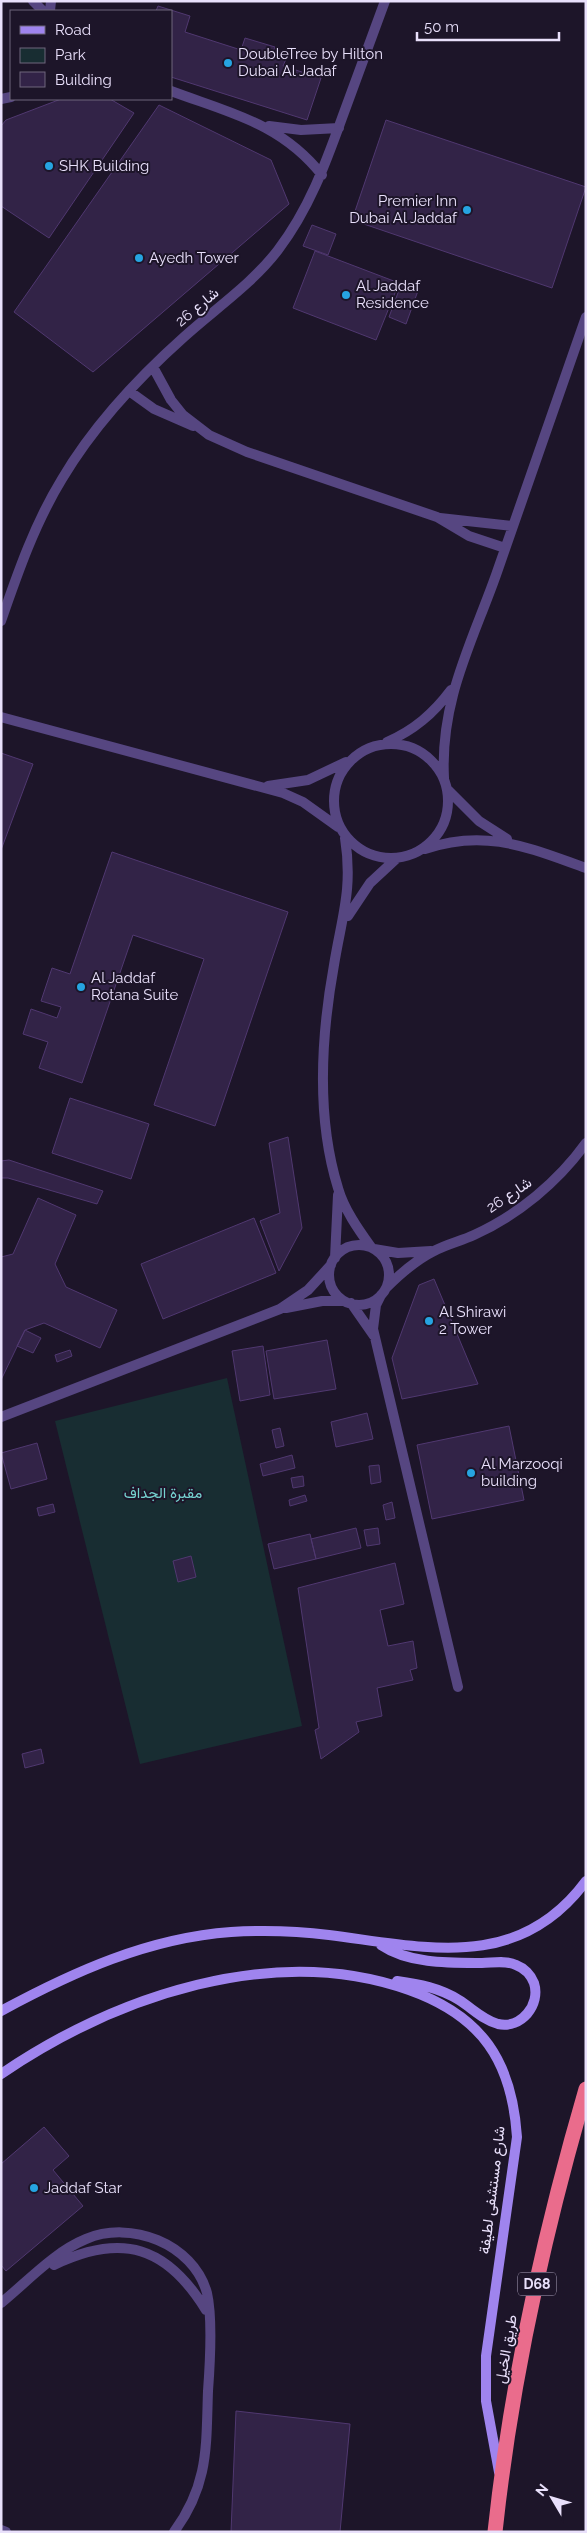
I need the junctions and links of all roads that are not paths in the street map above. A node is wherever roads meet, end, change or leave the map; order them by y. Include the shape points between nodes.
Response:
1 (33, 1) edge
2 (385, 1) edge
3 (42, 10) edge
4 (172, 91) edge
5 (264, 125) junction
6 (338, 128) junction
7 (322, 175) junction
8 (586, 317) edge
9 (153, 367) junction
10 (129, 391) junction
11 (197, 427) junction
12 (437, 517) junction
13 (512, 526) junction
14 (505, 548) junction
15 (1, 621) edge
16 (454, 686) junction
17 (1, 709) edge
18 (6, 718) edge
19 (383, 744) junction
20 (350, 760) junction
21 (444, 778) junction
22 (262, 787) junction
23 (447, 789) junction
24 (340, 828) junction
25 (345, 838) junction
26 (517, 844) junction
27 (419, 851) junction
28 (397, 858) junction
29 (586, 868) edge
30 (341, 930) junction
31 (586, 1144) edge
32 (338, 1189) junction
33 (372, 1248) junction
34 (435, 1250) junction
35 (333, 1261) junction
36 (384, 1292) junction
37 (348, 1302) junction
38 (280, 1308) junction
39 (377, 1340) junction
40 (1, 1417) edge
41 (458, 1686) dead end
42 (586, 1881) edge
43 (378, 1943) junction
44 (379, 1979) junction
45 (1, 2011) edge
46 (1, 2074) edge
47 (586, 2088) edge
48 (38, 2273) junction
49 (1, 2304) edge
50 (208, 2313) junction
51 (501, 2483) junction
52 (1, 2530) edge
53 (6, 2532) edge
54 (174, 2532) edge
55 (495, 2532) edge

1 - 3 street
2 - 6 street, شارع 26
4 - 5 street
5 - 6 street via 301,130
5 - 7 street via 296,146
6 - 7 street, شارع 26
7 - 9 street, شارع 26 via 278,250 248,283
8 - 13 street
9 - 10 street, شارع 26
9 - 11 street via 171,400
10 - 11 street via 168,416
10 - 15 street, شارع 26 via 92,434 62,479 37,527
11 - 12 street via 247,452
12 - 13 street
12 - 14 street via 469,536
13 - 14 street
14 - 16 street
16 - 19 street via 423,721
16 - 21 street via 444,731
17 - 18 street
18 - 22 street
19 - 20 street
19 - 21 street via 408,746 419,751 438,767
20 - 22 street via 308,780
20 - 24 street via 339,776 334,794 333,806
21 - 23 street
22 - 24 street via 303,802
23 - 26 street via 479,821
23 - 27 street via 448,807 443,824 437,835
24 - 25 street
25 - 28 street via 369,854
25 - 30 street via 349,883
26 - 27 street via 468,839
26 - 29 street
27 - 28 street
28 - 30 street via 370,882
30 - 32 street via 328,1001 323,1078 330,1154
31 - 34 street, شارع 26 via 546,1188 512,1214 474,1235
32 - 33 street via 352,1220
32 - 35 street
33 - 34 street, شارع 26 via 398,1253
33 - 35 street via 363,1245 347,1248
33 - 36 street via 386,1262 388,1270
34 - 36 street, شارع 26 via 409,1267
35 - 37 street via 330,1281 333,1289
35 - 38 street via 308,1290
36 - 37 street via 367,1303
36 - 39 street via 373,1317
37 - 38 street via 322,1301
37 - 39 street
38 - 40 street
39 - 41 street
42 - 43 main road via 550,1917 521,1934 492,1944 454,1950
43 - 44 main road via 411,1958 516,1964 530,1976 535,1993 530,2010 524,2017 517,2022 499,2024 443,1992 414,1983
43 - 45 main road via 280,1931 182,1938 135,1950 82,1971
44 - 46 main road, شارع مستشفى لطيفة via 294,1972 191,1987 102,2018 59,2038
44 - 51 main road, شارع مستشفى لطيفة via 449,2007 473,2026 500,2063 515,2107 517,2137 486,2356 486,2401
47 - 51 highway, طريق الخيل / D68 via 566,2158 527,2329
48 - 49 street
48 - 50 street via 91,2250 132,2249 151,2255 185,2278
48 - 50 street via 86,2239 106,2233 148,2236 178,2253 197,2274 206,2292
50 - 54 street via 209,2373 203,2472 197,2494
51 - 55 highway, طريق الخيل / D68
52 - 53 street

